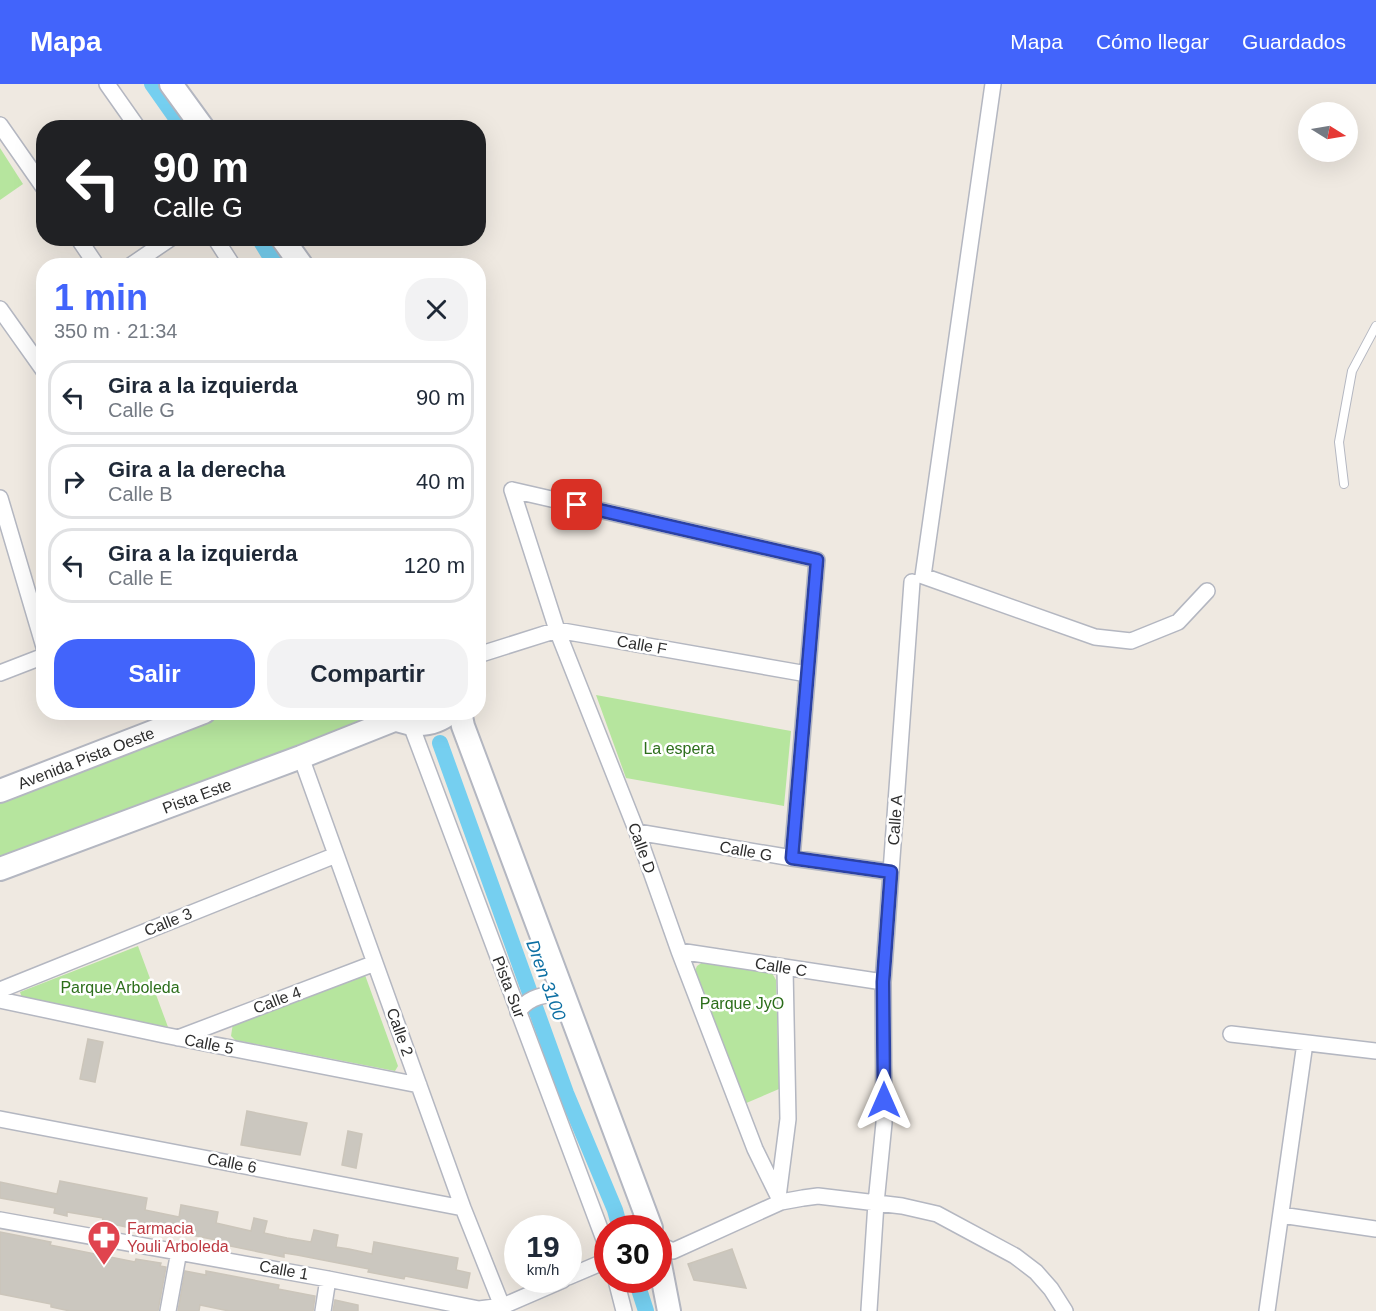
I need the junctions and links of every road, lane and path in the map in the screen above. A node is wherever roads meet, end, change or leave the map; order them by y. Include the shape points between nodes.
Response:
1 (107, 84) edge
2 (171, 84) edge
3 (993, 84) edge
4 (132, 120) edge
5 (196, 120) edge
6 (0, 125) edge
7 (36, 177) edge
8 (159, 246) edge
9 (142, 258) edge
10 (0, 309) edge
11 (1376, 326) edge
12 (36, 360) edge
13 (1344, 484) dead end
14 (0, 498) edge
15 (912, 582) dead end
16 (1207, 591) dead end
17 (36, 620) edge
18 (557, 630) junction
19 (486, 652) edge
20 (36, 659) edge
21 (0, 673) edge
22 (807, 674) junction
23 (183, 720) edge
24 (394, 720) edge
25 (396, 720) edge
26 (403, 720) edge
27 (438, 720) edge
28 (462, 720) edge
29 (301, 757) junction
30 (0, 791) edge
31 (637, 832) junction
32 (336, 855) junction
33 (792, 858) junction
34 (0, 869) edge
35 (891, 872) junction
36 (679, 951) junction
37 (375, 963) junction
38 (785, 968) junction
39 (883, 982) junction
40 (0, 990) edge
41 (558, 995) junction
42 (0, 1000) edge
43 (521, 1009) junction
44 (1231, 1034) dead end
45 (178, 1038) junction
46 (1305, 1043) junction
47 (1376, 1051) edge
48 (419, 1085) junction
49 (0, 1119) edge
50 (786, 1146) junction
51 (754, 1149) junction
52 (779, 1200) junction
53 (876, 1203) junction
54 (463, 1208) junction
55 (595, 1215) edge
56 (646, 1215) edge
57 (1281, 1215) junction
58 (0, 1220) edge
59 (1376, 1229) edge
60 (179, 1251) junction
61 (672, 1251) edge
62 (328, 1279) junction
63 (536, 1293) edge
64 (619, 1293) edge
65 (666, 1293) edge
66 (419, 1305) edge
67 (504, 1308) edge
68 (869, 1310) edge
69 (168, 1311) edge
70 (323, 1311) edge
71 (624, 1311) edge
72 (669, 1311) edge
73 (1065, 1311) edge
74 (1267, 1311) edge

1 - 4 street
2 - 5 street
3 - 16 street via 923,576 1095,637 1131,641 1178,622
6 - 7 street
8 - 9 street
10 - 12 street
11 - 13 lane via 1352,371 1339,442
14 - 17 street
15 - 35 street, Calle A
18 - 19 street, Calle F
18 - 22 street, Calle F
18 - 22 street, Calle D via 512,490 817,560
18 - 31 street, Calle D
20 - 21 street
22 - 33 street
23 - 30 street, Avenida Pista Oeste
24 - 29 street, Pista Este
25 - 43 street, Pista Sur
26 - 27 street, Pista Este via 429,724
28 - 41 street
29 - 32 street, Calle 2
29 - 34 street, Pista Este
31 - 33 street, Calle G
31 - 36 street, Calle D
32 - 37 street, Calle 2
32 - 40 street, Calle 3
33 - 35 street, Calle G
35 - 39 street, Calle A
36 - 38 street, Calle C
36 - 51 street, Calle D
37 - 45 street, Calle 4
37 - 48 street, Calle 2
38 - 39 street, Calle C
38 - 50 street
39 - 53 street, Calle A via 884,1124
41 - 43 street via 532,999
41 - 56 street
42 - 45 street, Calle 5
43 - 55 street, Pista Sur
44 - 46 street
45 - 48 street, Calle 5
46 - 47 street
46 - 57 street
48 - 54 street, Calle 2
49 - 54 street, Calle 6
50 - 51 street via 766,1151
50 - 52 street
51 - 52 street, Calle D
52 - 53 street via 818,1196
52 - 61 street
53 - 68 street, Calle A
53 - 73 street via 936,1214 986,1239 1036,1272
54 - 67 street, Calle 2
57 - 59 street
57 - 74 street
58 - 60 street, Calle 1
60 - 62 street, Calle 1
60 - 69 street
62 - 66 street, Calle 1
62 - 70 street
63 - 67 street, Calle 1
64 - 71 street
65 - 72 street
66 - 67 street, Calle 1

